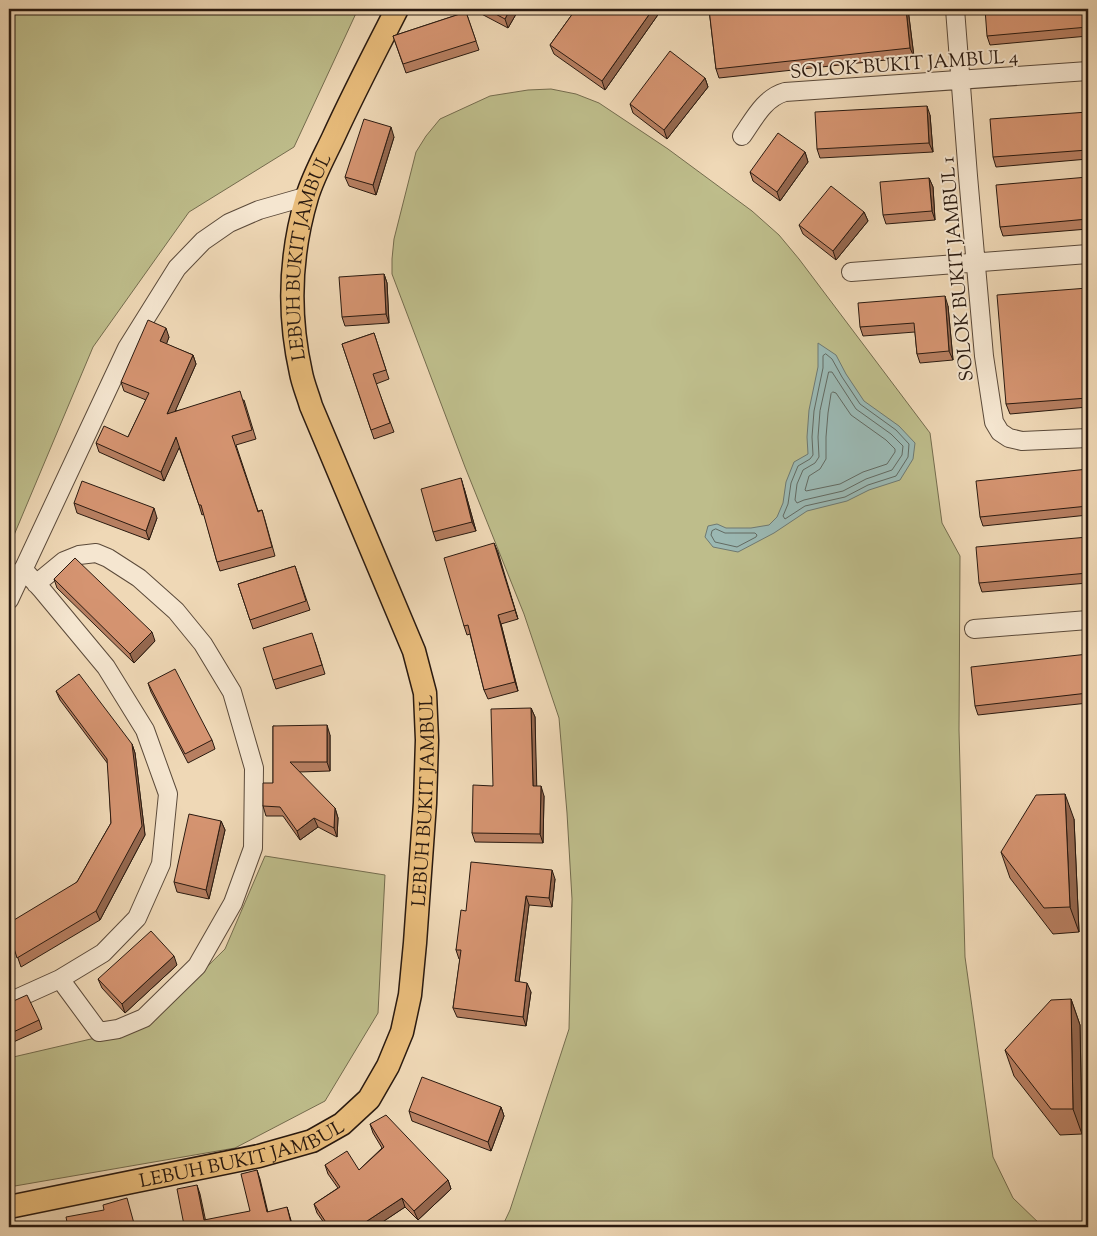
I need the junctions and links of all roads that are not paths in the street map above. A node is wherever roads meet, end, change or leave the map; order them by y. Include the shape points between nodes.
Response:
1 (396, 9) edge
2 (955, 9) edge
3 (1088, 71) edge
4 (960, 80) junction
5 (742, 136) dead end
6 (308, 196) junction
7 (1088, 254) edge
8 (975, 263) junction
9 (851, 272) dead end
10 (1088, 438) edge
11 (24, 569) junction
12 (36, 584) junction
13 (9, 600) edge
14 (1088, 620) edge
15 (974, 628) dead end
16 (60, 979) junction
17 (9, 1002) edge
18 (9, 1207) edge

1 - 6 main road, LEBUH BUKIT JAMBUL via 348,105
2 - 4 street, SOLOK BUKIT JAMBUL 1
3 - 4 street, SOLOK BUKIT JAMBUL 4
4 - 5 street, SOLOK BUKIT JAMBUL 4 via 785,92 767,101
4 - 8 street, SOLOK BUKIT JAMBUL 1
6 - 11 street via 259,210 229,223 203,241 177,268 126,348
6 - 18 main road, LEBUH BUKIT JAMBUL via 298,232 293,272 292,308 301,375 414,651 425,693 425,803 416,943 402,1032 369,1099 342,1124 312,1142 259,1156
7 - 8 street
8 - 9 street
8 - 10 street, SOLOK BUKIT JAMBUL 1 via 984,356 994,422 1000,432 1022,441
11 - 12 street
11 - 13 street
12 - 16 street via 106,667 145,730 168,794 161,864 136,918 103,953
12 - 16 street via 64,561 79,555 96,554 139,578 176,611 203,644 232,692 254,768 253,848 233,903 197,966 144,1018 118,1029 99,1032
14 - 15 street
16 - 17 street

